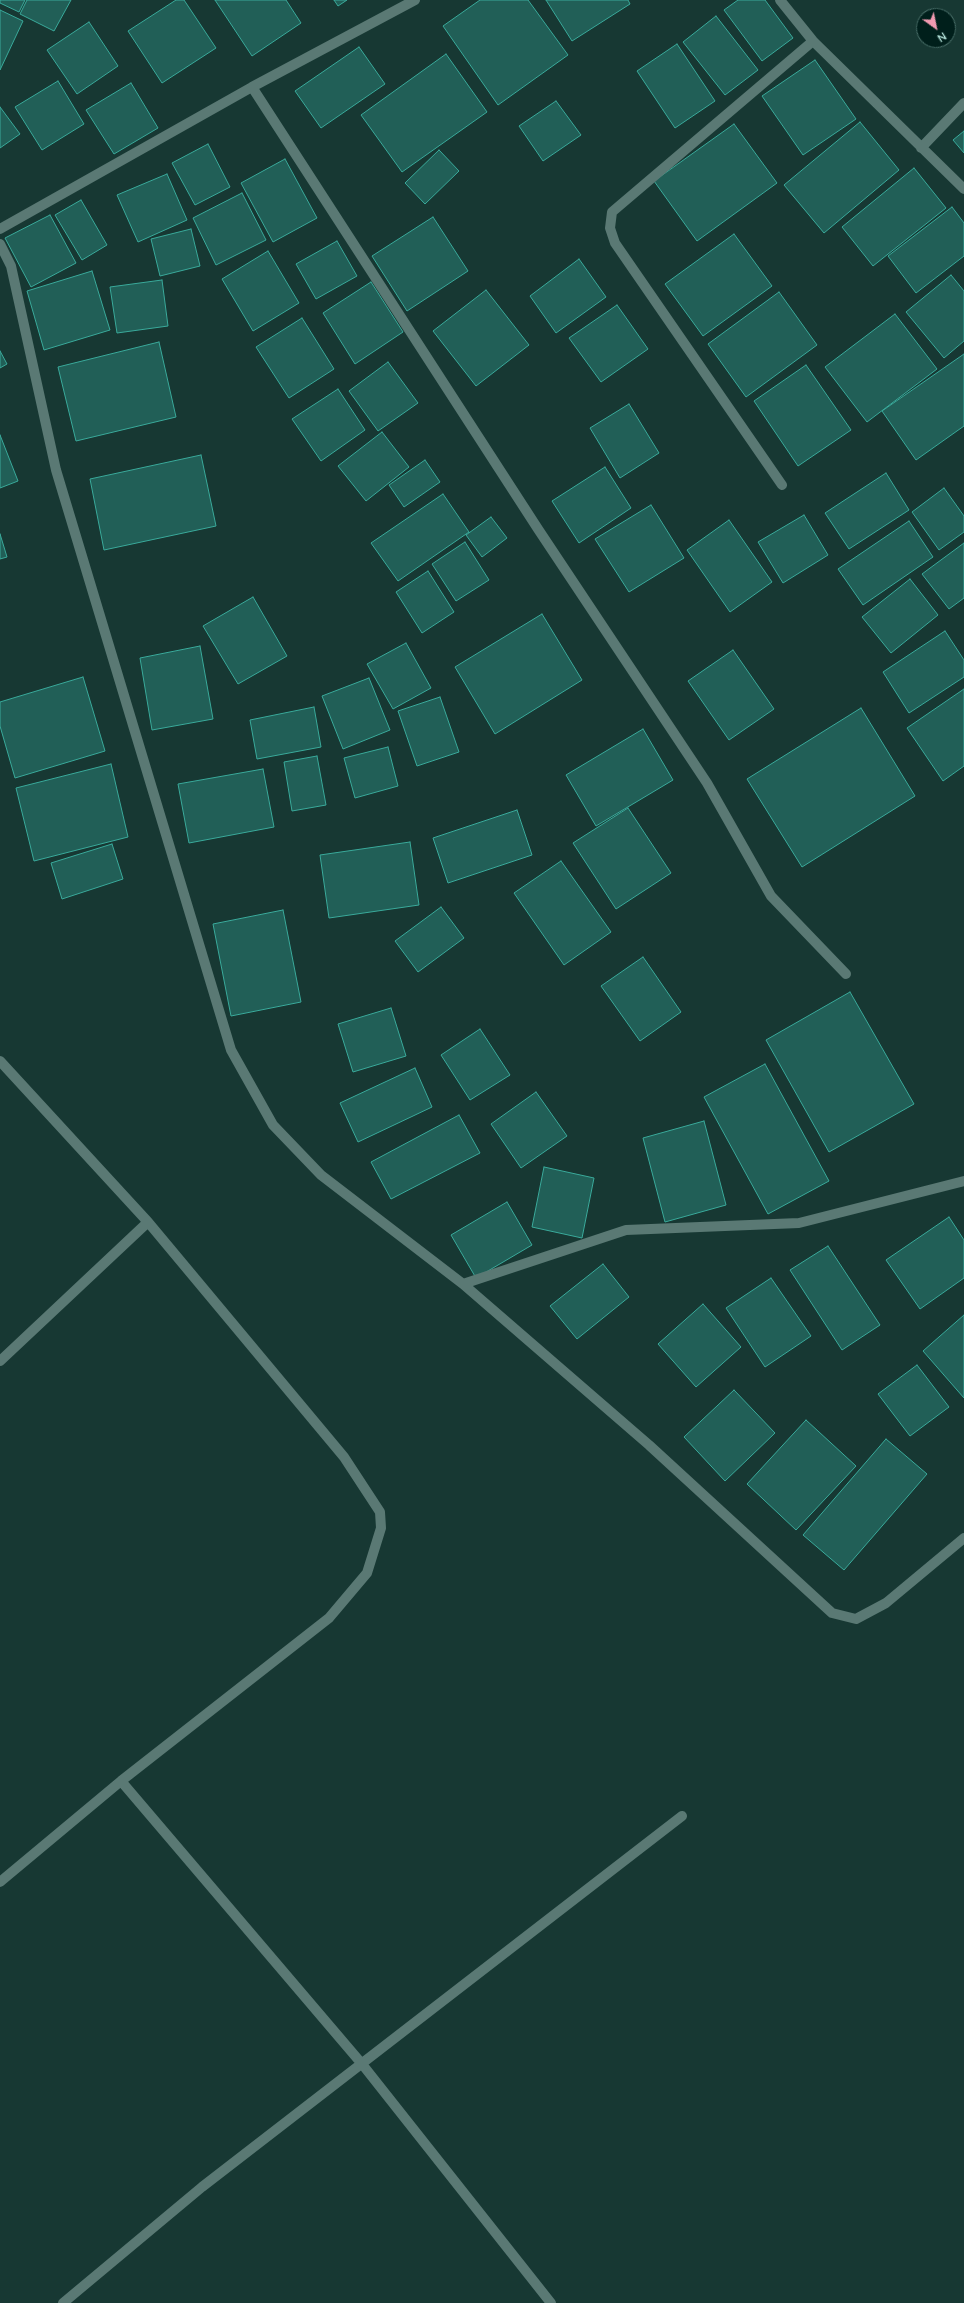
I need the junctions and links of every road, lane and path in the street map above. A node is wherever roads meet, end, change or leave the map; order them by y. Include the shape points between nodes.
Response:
1 (415, 0) edge
2 (780, 0) edge
3 (813, 41) junction
4 (252, 88) junction
5 (964, 103) edge
6 (921, 148) junction
7 (964, 189) edge
8 (0, 229) edge
9 (0, 244) edge
10 (782, 485) dead end
11 (846, 974) dead end
12 (0, 1061) edge
13 (964, 1181) edge
14 (148, 1222) junction
15 (463, 1284) junction
16 (0, 1361) edge
17 (964, 1538) edge
18 (121, 1781) junction
19 (682, 1816) dead end
20 (0, 1882) edge
21 (362, 2064) junction
22 (63, 2303) edge
23 (551, 2303) edge

1 - 4 street
2 - 3 street
3 - 6 street
3 - 10 street via 612,212 610,228 616,243
4 - 8 street
4 - 11 street via 538,529 707,783 771,896
5 - 6 street
6 - 7 street
9 - 15 street via 11,266 56,470 231,1050 273,1125 321,1175
12 - 14 street
13 - 15 street via 799,1223 626,1230
14 - 16 street
14 - 18 street via 344,1457 380,1512 381,1528 367,1573 329,1618
15 - 17 street via 649,1445 832,1613 856,1619 886,1603
18 - 20 street
18 - 21 street
19 - 21 street
21 - 22 street via 202,2186
21 - 23 street

